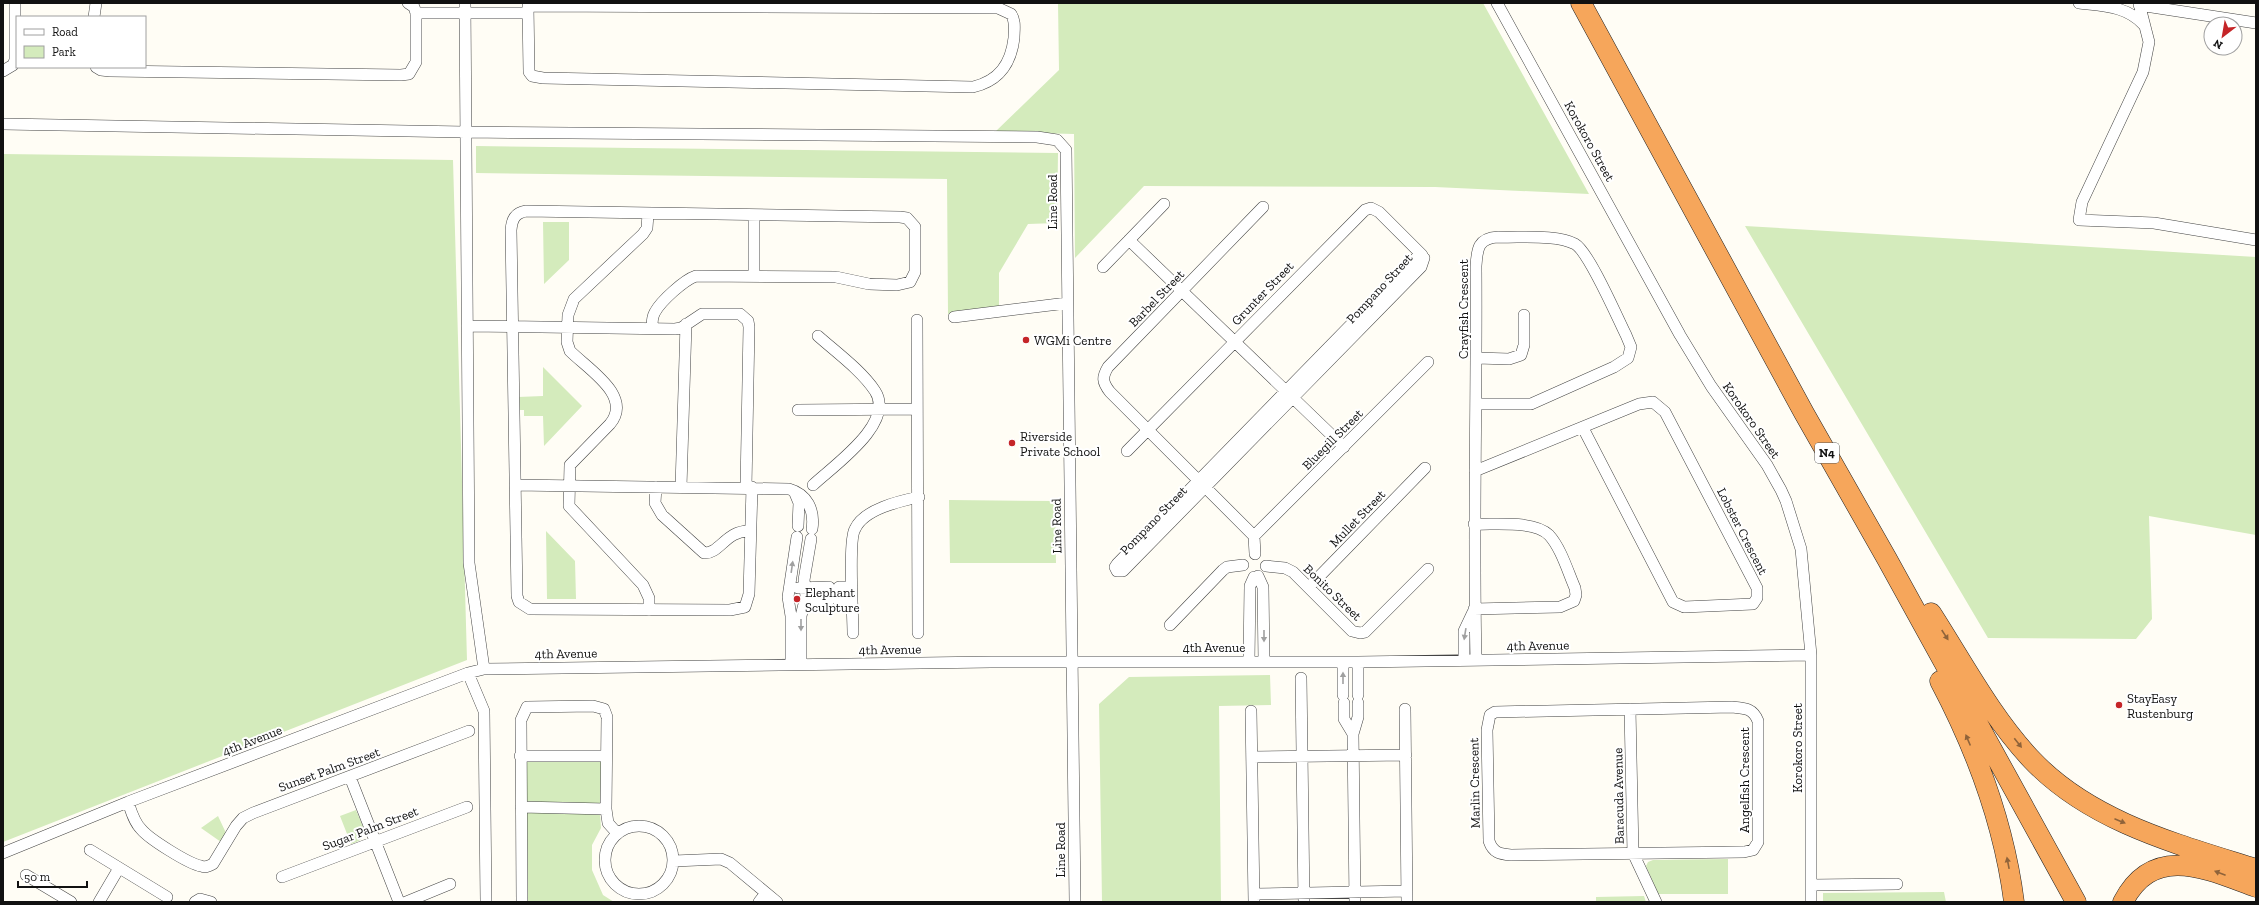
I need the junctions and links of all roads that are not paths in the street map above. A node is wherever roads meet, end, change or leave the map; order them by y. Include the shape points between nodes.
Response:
1 (15, 3) edge
2 (96, 3) edge
3 (408, 3) edge
4 (1497, 3) edge
5 (1581, 3) edge
6 (2080, 3) edge
7 (2139, 4) edge
8 (465, 8) edge
9 (416, 13) junction
10 (528, 13) junction
11 (94, 16) edge
12 (2256, 23) edge
13 (2147, 29) junction
14 (98, 68) edge
15 (3, 71) edge
16 (3, 124) edge
17 (465, 132) junction
18 (1164, 204) dead end
19 (1263, 206) dead end
20 (648, 214) junction
21 (754, 215) junction
22 (1129, 240) junction
23 (2256, 240) edge
24 (1422, 255) joint
25 (1103, 267) dead end
26 (754, 276) junction
27 (1733, 280) junction
28 (1182, 292) junction
29 (1067, 304) junction
30 (1524, 315) dead end
31 (954, 317) dead end
32 (917, 320) dead end
33 (686, 324) junction
34 (467, 326) junction
35 (512, 326) junction
36 (568, 326) junction
37 (652, 328) junction
38 (818, 336) dead end
39 (1235, 341) junction
40 (1477, 358) junction
41 (1428, 362) dead end
42 (1290, 393) junction
43 (1477, 404) junction
44 (879, 409) junction
45 (917, 409) junction
46 (798, 410) dead end
47 (1804, 413) junction
48 (1583, 428) junction
49 (1148, 430) junction
50 (1344, 447) junction
51 (1127, 451) dead end
52 (1425, 468) dead end
53 (1475, 471) junction
54 (1201, 483) junction
55 (516, 485) junction
56 (568, 485) junction
57 (812, 485) dead end
58 (656, 487) junction
59 (681, 487) junction
60 (749, 487) junction
61 (794, 490) junction
62 (919, 497) junction
63 (1474, 524) junction
64 (750, 531) junction
65 (1254, 536) junction
66 (1135, 552) dead end
67 (1255, 554) junction
68 (1243, 565) junction
69 (1266, 566) junction
70 (1428, 569) dead end
71 (1256, 577) junction
72 (852, 587) junction
73 (1309, 587) junction
74 (805, 588) junction
75 (788, 597) junction
76 (852, 600) junction
77 (804, 607) junction
78 (1474, 609) junction
79 (649, 610) junction
80 (1170, 625) dead end
81 (853, 633) dead end
82 (918, 634) dead end
83 (1811, 655) junction
84 (1464, 660) junction
85 (1476, 660) junction
86 (1249, 661) junction
87 (1264, 661) junction
88 (1073, 662) junction
89 (1343, 662) junction
90 (1358, 662) junction
91 (796, 664) junction
92 (484, 669) junction
93 (468, 673) junction
94 (1301, 678) dead end
95 (1405, 709) dead end
96 (1630, 709) junction
97 (1251, 711) dead end
98 (469, 731) dead end
99 (1352, 734) junction
100 (1353, 755) junction
101 (1406, 755) junction
102 (520, 756) junction
103 (606, 756) junction
104 (1302, 756) junction
105 (1252, 757) junction
106 (350, 777) junction
107 (125, 803) junction
108 (467, 807) dead end
109 (521, 807) junction
110 (606, 808) junction
111 (617, 834) junction
112 (375, 840) junction
113 (90, 850) dead end
114 (3, 853) edge
115 (1633, 853) junction
116 (674, 861) junction
117 (119, 868) junction
118 (2256, 869) edge
119 (26, 875) dead end
120 (282, 877) dead end
121 (450, 884) dead end
122 (1897, 884) dead end
123 (1811, 885) junction
124 (2256, 887) edge
125 (1407, 891) junction
126 (166, 897) dead end
127 (1355, 897) edge
128 (639, 898) edge
129 (762, 898) edge
130 (1254, 898) edge
131 (1304, 898) edge
132 (71, 902) edge
133 (99, 902) edge
134 (195, 902) edge
135 (211, 902) edge
136 (399, 902) edge
137 (406, 902) edge
138 (486, 902) edge
139 (522, 902) edge
140 (777, 902) edge
141 (1075, 902) edge
142 (1407, 902) edge
143 (1656, 902) edge
144 (1812, 902) edge
145 (2014, 902) edge
146 (2076, 902) edge
147 (2123, 902) edge

1 - 15 street via 15,60 13,65
2 - 11 street
3 - 9 street via 414,7
4 - 83 street, Korokoro Street via 1680,335 1711,386 1767,466 1786,501 1804,564
5 - 27 highway, N4
6 - 13 street via 2118,8 2136,17
7 - 12 street
7 - 13 street
8 - 9 street
8 - 10 street
8 - 17 street
9 - 14 street via 416,62 409,74 110,71
10 - 10 street via 528,6 998,8 1011,14 1015,25 1012,53 1005,68 991,81 973,87 537,78 529,72
13 - 23 street via 2150,42 2143,72 2090,183 2082,202 2079,220 2154,223
16 - 17 street
17 - 29 street, Line Road via 1037,137 1057,140 1066,150
17 - 34 street
18 - 22 street
19 - 28 street, Barbel Street
20 - 21 street
20 - 35 street via 519,212 514,217 511,230
20 - 36 street via 647,228 643,234 574,299 569,306
21 - 26 street
21 - 26 street via 907,218 915,227 915,272 910,282 897,285 869,284 836,277
22 - 25 street
22 - 28 street
24 - 39 street, Grunter Street via 1380,212 1368,208 1337,236
24 - 42 street, Pompano Street via 1416,256 1399,280
26 - 37 street via 691,278 657,308 652,317
27 - 47 highway, N4
145 -> 27 highway via 2009,867 1996,814 1966,734 1855,520 1756,338
28 - 39 street
28 - 49 street, Barbel Street via 1108,367 1103,377 1110,392
29 - 31 street
29 - 88 street, Line Road
30 - 40 street via 1524,345 1521,355 1509,359
32 - 45 street
33 - 37 street via 675,329
33 - 59 street
33 - 60 street via 702,314 710,313 740,314 748,321
34 - 35 street
34 - 92 street via 469,563
35 - 36 street
35 - 55 street
36 - 37 street
36 - 56 street via 568,347 614,393 617,405 615,418 570,465
38 - 44 street via 870,384 877,396
39 - 42 street
39 - 49 street, Grunter Street
40 - 43 street, Crayfish Crescent
40 - 43 street, Crayfish Crescent via 1477,256 1482,241 1489,237 1558,239 1575,244 1586,256 1631,347 1628,358 1623,362 1541,401 1524,405
41 - 50 street, Bluegill Street
42 - 50 street
42 - 54 street, Pompano Street
43 - 53 street, Crayfish Crescent
44 - 45 street
44 - 46 street
44 - 57 street via 874,426 863,439
45 - 62 street
47 -> 118 highway via 1830,449 1912,584 1994,711 2041,769 2068,792 2102,813 2215,857
47 - 146 highway, N4
48 - 48 street, Lobster Crescent via 1644,402 1653,402 1662,408 1757,588 1757,598 1753,604 1684,607 1673,602
48 - 53 street, Lobster Crescent
49 - 51 street, Grunter Street
49 - 54 street
50 - 65 street, Bluegill Street
52 - 73 street, Mullet Street
53 - 63 street, Crayfish Crescent
54 - 65 street
54 - 66 street, Pompano Street
55 - 56 street
55 - 79 street via 519,602 530,609
56 - 58 street
56 - 79 street via 569,506 643,585 649,598
58 - 59 street
58 - 64 street via 655,503 662,515 704,554 713,552 734,533
59 - 60 street
60 - 61 street
60 - 64 street
61 - 74 street via 807,500 812,511 812,534 805,569
75 -> 61 street via 798,532 799,503
62 - 72 street via 889,503 857,525 853,533
62 - 82 street
63 - 78 street, Crayfish Crescent
63 - 78 street via 1528,526 1544,531 1554,544 1576,588 1574,601 1560,607
64 - 79 street via 749,594 745,607 739,610
65 - 67 street
67 - 68 street via 1247,557
67 - 69 street via 1263,558
68 - 71 street via 1246,573
68 - 80 street via 1223,570
69 - 71 street
69 - 73 street, Bonito Street via 1285,568
70 - 73 street, Bonito Street via 1360,633 1352,631
71 - 86 street via 1250,586
71 -> 87 street via 1263,587
72 - 74 street
72 - 76 street
74 - 75 street via 792,591
74 - 77 street
75 - 91 street
76 - 77 street via 810,601
76 - 81 street
77 -> 91 street
78 -> 84 street via 1464,631
78 - 85 street, Crayfish Crescent
83 - 85 street, 4th Avenue
83 - 123 street, Korokoro Street
84 - 85 street, 4th Avenue
84 - 90 street, 4th Avenue
86 - 87 street, 4th Avenue
86 - 88 street, 4th Avenue
87 - 89 street, 4th Avenue
88 - 91 street, 4th Avenue
88 - 141 street, Line Road
89 - 90 street, 4th Avenue
99 -> 89 street via 1344,719
90 - 99 street via 1358,717
91 - 92 street, 4th Avenue
92 - 93 street, 4th Avenue
93 - 107 street, 4th Avenue
93 - 138 street via 484,711
94 - 104 street
95 - 101 street
96 - 115 street, Baracuda Avenue
96 - 115 street, Angelfish Crescent via 1742,708 1755,713 1758,730 1757,847 1754,850
96 - 115 street, Marlin Crescent via 1511,710 1490,715 1487,730 1489,841 1496,852 1511,855
97 - 105 street
98 - 106 street, Sunset Palm Street
99 - 100 street
100 - 101 street
100 - 104 street
100 - 127 street
101 - 125 street
102 - 103 street
102 - 103 street via 521,720 527,707 593,706 604,709 606,713
102 - 109 street
103 - 110 street
104 - 105 street
104 - 131 street
105 - 130 street
106 - 107 street, Sunset Palm Street via 266,807 243,818 213,864 206,867 164,846 140,829
106 - 112 street
107 - 114 street, 4th Avenue
108 - 112 street, Sugar Palm Street
109 - 110 street
109 - 139 street
110 - 111 street via 608,823
111 - 116 street via 635,826 654,829 669,842
111 - 128 street via 606,851 607,872 619,888
112 - 120 street, Sugar Palm Street
112 - 136 street
113 - 117 street
115 - 143 street, Baracuda Avenue
116 - 128 street via 671,874 663,885
116 - 129 street via 720,859 730,863
117 - 126 street
117 - 133 street
119 - 132 street
121 - 137 street
122 - 123 street
123 - 144 street, Korokoro Street
124 -> 147 highway via 2208,869 2179,865 2160,869 2145,876 2132,888
125 - 127 street
125 - 142 street
127 - 131 street
129 - 140 street
130 - 131 street
134 - 135 street via 200,899

